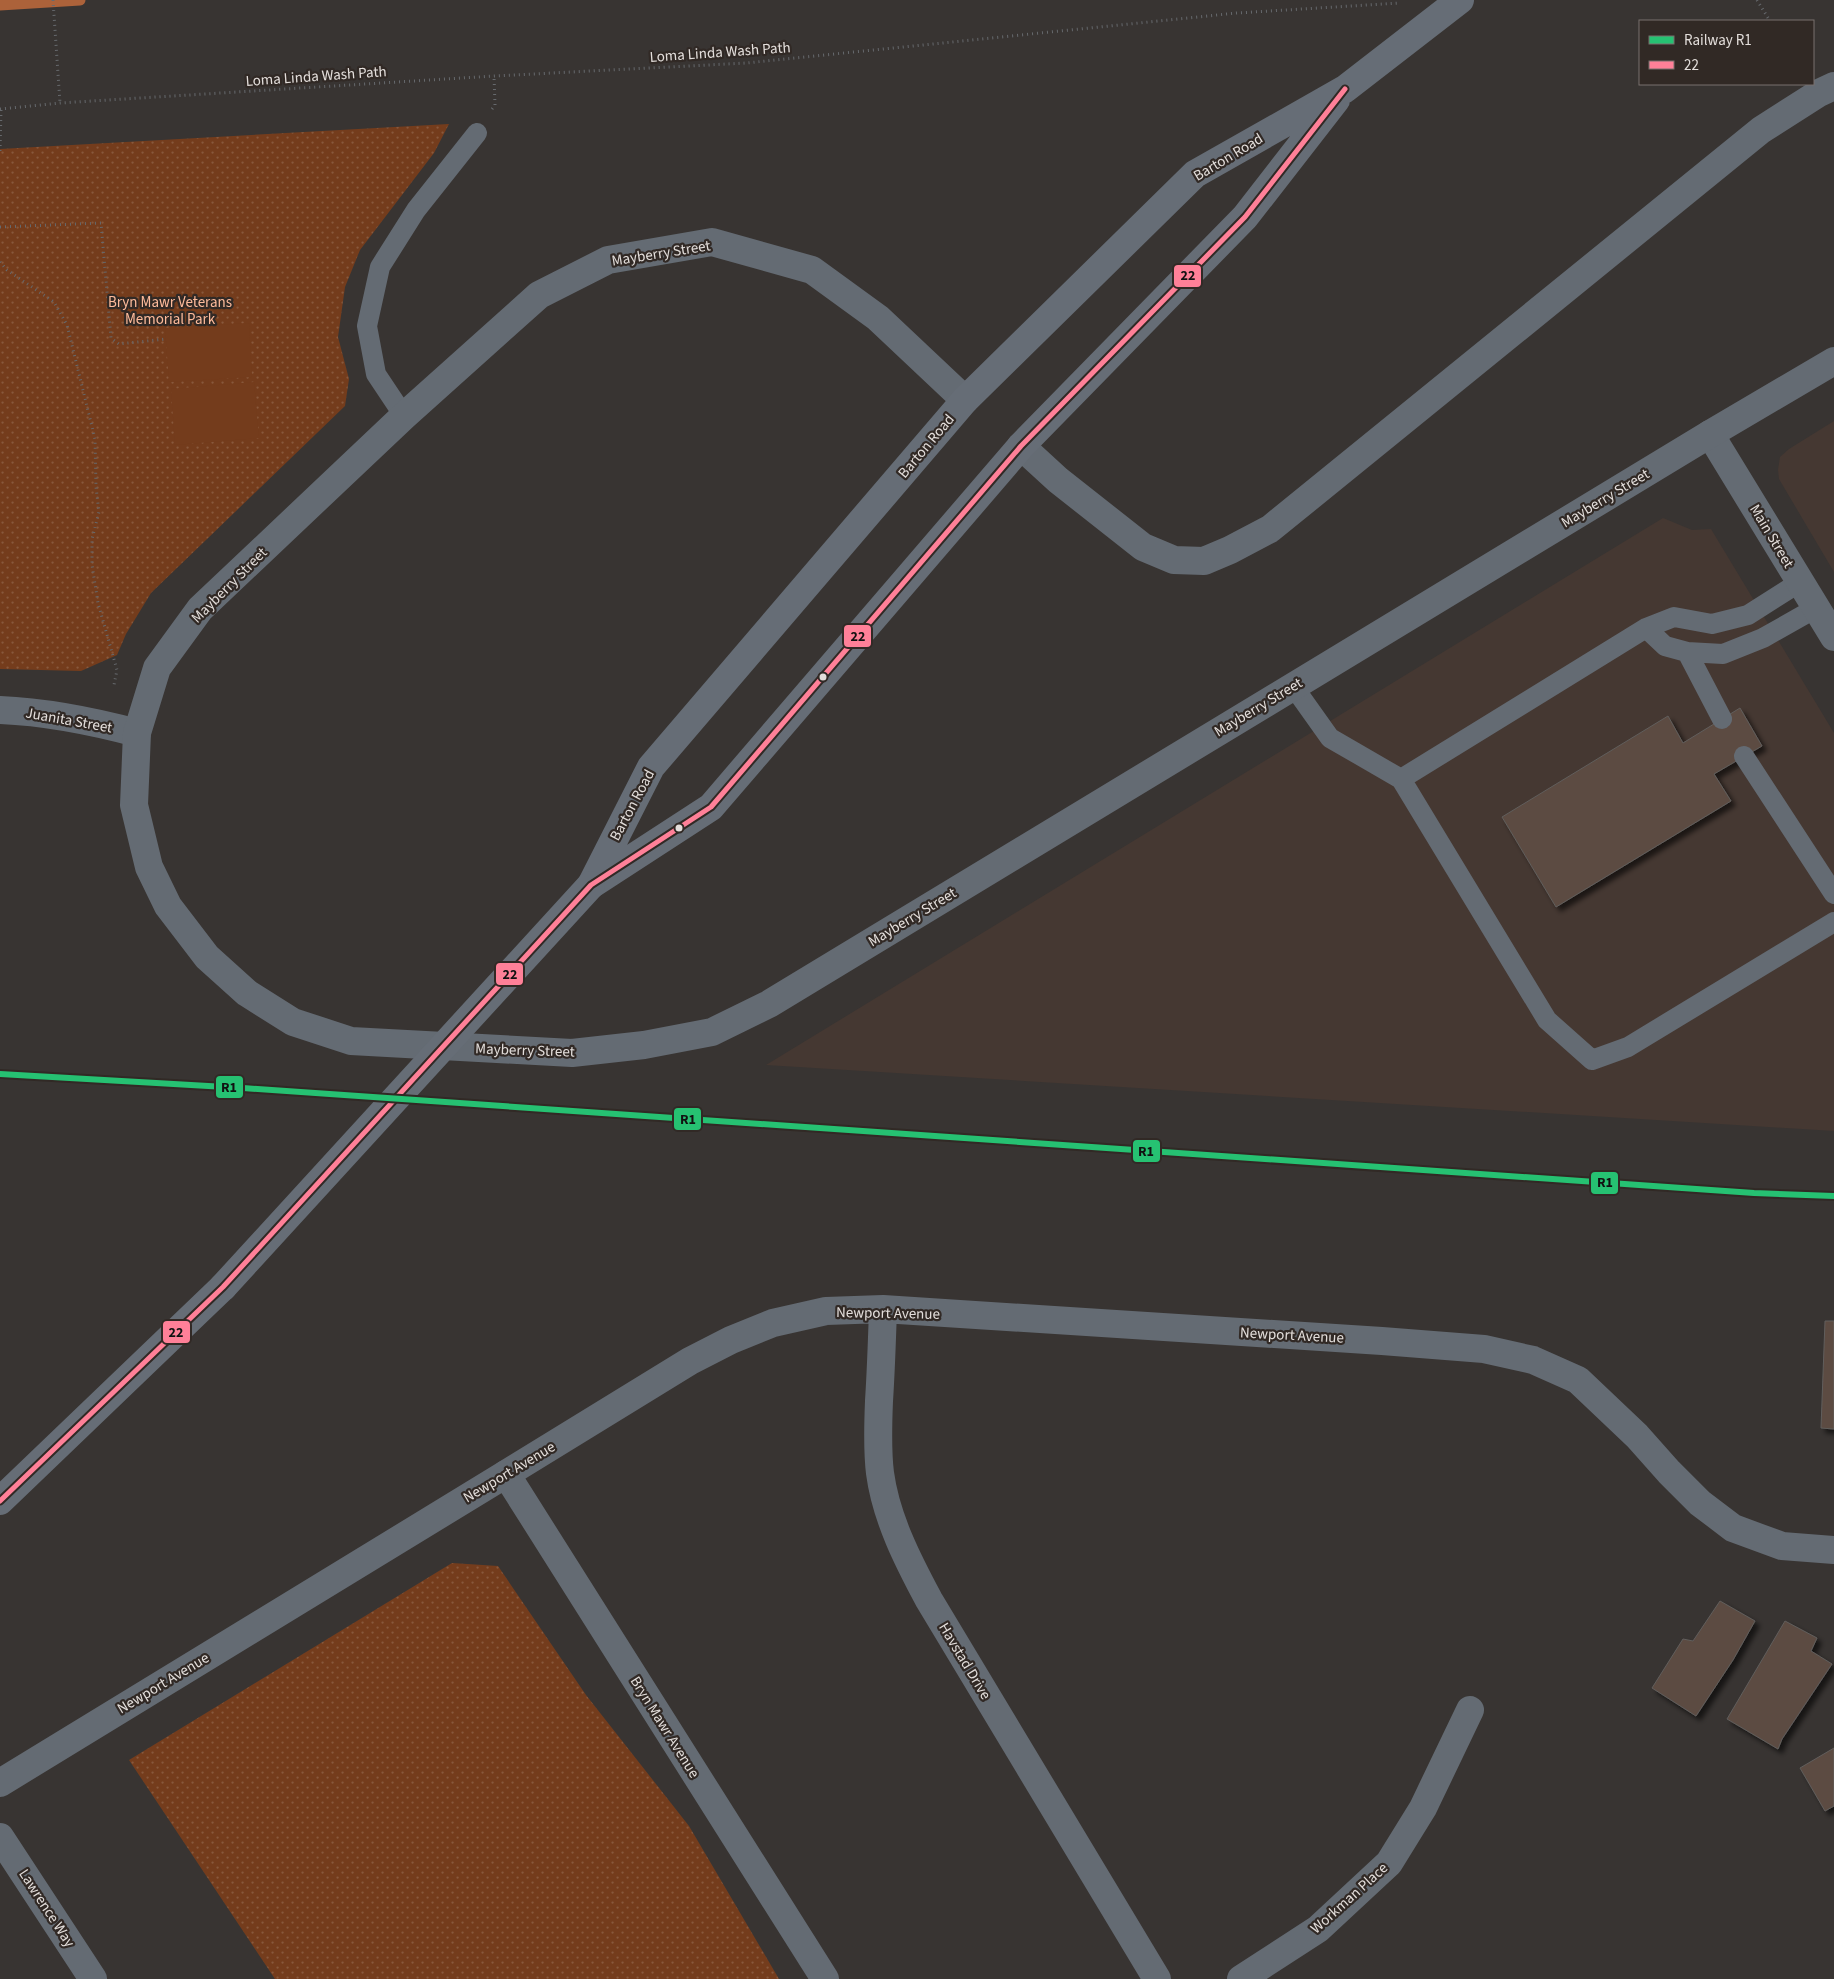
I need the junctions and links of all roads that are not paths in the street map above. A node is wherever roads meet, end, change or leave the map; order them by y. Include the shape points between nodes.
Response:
1 (1460, 0) edge
2 (1834, 86) edge
3 (1345, 89) junction
4 (477, 133) dead end
5 (1834, 361) edge
6 (965, 400) junction
7 (404, 416) junction
8 (1710, 434) junction
9 (1021, 446) junction
10 (1800, 582) junction
11 (1816, 608) junction
12 (1646, 628) junction
13 (1834, 637) edge
14 (1687, 652) junction
15 (1293, 686) junction
16 (0, 710) edge
17 (1722, 719) dead end
18 (137, 733) junction
19 (1744, 756) dead end
20 (1400, 779) junction
21 (591, 885) junction
22 (1834, 894) edge
23 (1834, 922) edge
24 (883, 1309) junction
25 (506, 1474) junction
26 (0, 1501) edge
27 (1834, 1550) edge
28 (1470, 1710) dead end
29 (0, 1783) edge
30 (0, 1837) edge
31 (93, 1979) edge
32 (825, 1979) edge
33 (1157, 1979) edge
34 (1241, 1979) edge

1 - 3 main road, Barton Road
2 - 9 street via 1761,130 1270,529 1230,550 1204,561 1174,560 1143,547 1058,480
3 - 6 main road, Barton Road via 1195,174
3 - 9 main road, Barton Road via 1245,217
4 - 7 lane via 416,210 380,267 367,326 376,374
5 - 8 street, Mayberry Street
6 - 7 street, Mayberry Street via 878,318 812,270 712,242 608,260 539,295
6 - 21 main road, Barton Road via 651,767
7 - 18 street, Mayberry Street via 200,609 157,668
8 - 10 street, Main Street
8 - 15 street, Mayberry Street
9 - 21 main road, Barton Road via 711,807
10 - 11 street, Main Street
10 - 12 lane via 1748,615 1712,624 1674,617
11 - 13 street, Main Street
11 - 14 lane via 1763,638 1723,654
12 - 14 lane via 1665,646
12 - 20 lane
14 - 17 lane
15 - 18 street, Mayberry Street via 769,1004 712,1032 644,1045 572,1053 351,1041 293,1022 247,992 207,957 168,906 149,867 134,805
15 - 20 lane via 1330,738
16 - 18 street, Juanita Street via 108,725
19 - 22 lane
20 - 23 lane via 1547,1020 1592,1060 1628,1046
21 - 26 main road, Barton Road, bridge via 223,1287
24 - 25 street, Newport Avenue via 826,1312 773,1323 731,1340 690,1361
24 - 27 street, Newport Avenue via 1484,1349 1533,1360 1578,1380 1638,1436 1700,1503 1733,1528 1782,1546
24 - 33 street, Havstad Drive via 878,1443 880,1474 899,1539 929,1600
25 - 29 street, Newport Avenue
25 - 32 street, Bryn Mawr Avenue
28 - 34 street, Workman Place via 1423,1808 1389,1863 1318,1929
30 - 31 street, Lawrence Way

